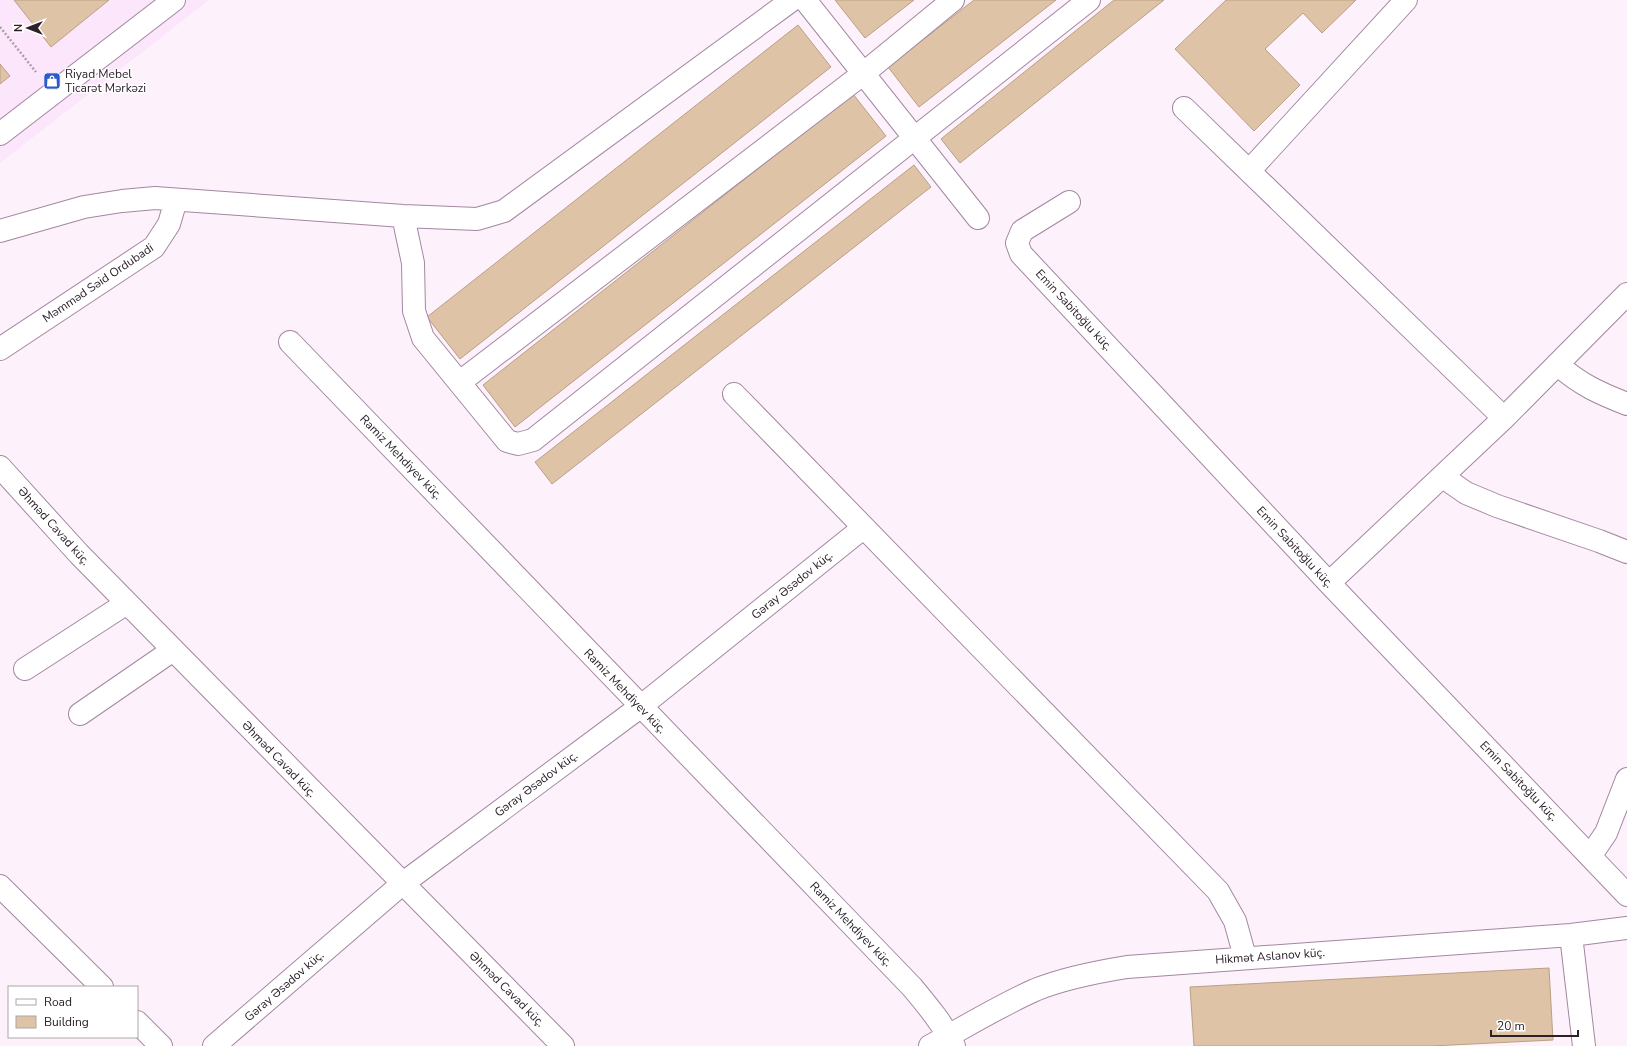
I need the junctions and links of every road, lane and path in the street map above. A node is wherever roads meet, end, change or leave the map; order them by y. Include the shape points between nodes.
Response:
1 (174, 0) edge
2 (792, 0) edge
3 (805, 0) edge
4 (953, 0) edge
5 (1088, 0) edge
6 (1406, 0) edge
7 (0, 27) edge
8 (864, 73) junction
9 (53, 93) junction
10 (1184, 108) dead end
11 (0, 134) edge
12 (915, 137) junction
13 (1249, 171) junction
14 (176, 200) junction
15 (1069, 202) dead end
16 (403, 216) junction
17 (978, 218) dead end
18 (0, 231) edge
19 (1627, 294) edge
20 (290, 342) dead end
21 (0, 349) edge
22 (1558, 365) junction
23 (460, 382) junction
24 (734, 394) dead end
25 (1627, 404) edge
26 (1504, 418) junction
27 (0, 467) edge
28 (1443, 477) junction
29 (863, 528) junction
30 (1627, 552) edge
31 (1329, 583) junction
32 (127, 603) junction
33 (173, 650) junction
34 (25, 668) dead end
35 (640, 706) junction
36 (80, 714) dead end
37 (1627, 779) edge
38 (1591, 855) junction
39 (402, 884) junction
40 (0, 886) edge
41 (1627, 895) edge
42 (1627, 928) edge
43 (1571, 935) junction
44 (1245, 957) junction
45 (101, 986) edge
46 (138, 1023) edge
47 (951, 1041) edge
48 (161, 1046) edge
49 (214, 1046) edge
50 (564, 1046) edge
51 (930, 1046) edge
52 (1584, 1046) edge

1 - 9 street
2 - 16 street via 504,211 477,219
3 - 8 street
4 - 8 street
5 - 12 street
6 - 13 street
7 - 9 path
8 - 12 street
8 - 23 street
9 - 11 street
10 - 13 street
12 - 17 street
12 - 23 street via 533,440 518,444 507,441
13 - 26 street
14 - 16 street
14 - 18 street via 155,198 84,207
14 - 21 street, Məmməd Səid Ordubadi via 169,224 154,247
15 - 31 street, Emin Sabitoğlu küç. via 1022,231 1017,243 1021,254
16 - 23 street via 413,263 414,311 423,338
19 - 22 street
20 - 35 street, Ramiz Mehdiyev küç.
22 - 25 street via 1576,381
22 - 26 street
24 - 29 street
26 - 28 street
27 - 32 street, Əhməd Cavad küç.
28 - 30 street via 1466,493 1497,506
28 - 31 street
29 - 35 street, Gəray Əsədov küç.
29 - 44 street via 1218,891 1235,921
31 - 38 street, Emin Sabitoğlu küç.
32 - 33 street, Əhməd Cavad küç.
32 - 34 street
33 - 36 street
33 - 39 street, Əhməd Cavad küç.
35 - 39 street, Gəray Əsədov küç.
35 - 47 street, Ramiz Mehdiyev küç. via 912,987 929,1007
37 - 38 street via 1606,833
38 - 41 street, Emin Sabitoğlu küç.
39 - 49 street, Gəray Əsədov küç.
39 - 50 street, Əhməd Cavad küç.
40 - 45 street
42 - 43 street, Hikmət Aslanov küç.
43 - 44 street, Hikmət Aslanov küç.
43 - 52 street
44 - 47 street, Hikmət Aslanov küç. via 1127,967 1066,979 994,1010
46 - 48 street
47 - 51 street, Hikmət Aslanov küç.

